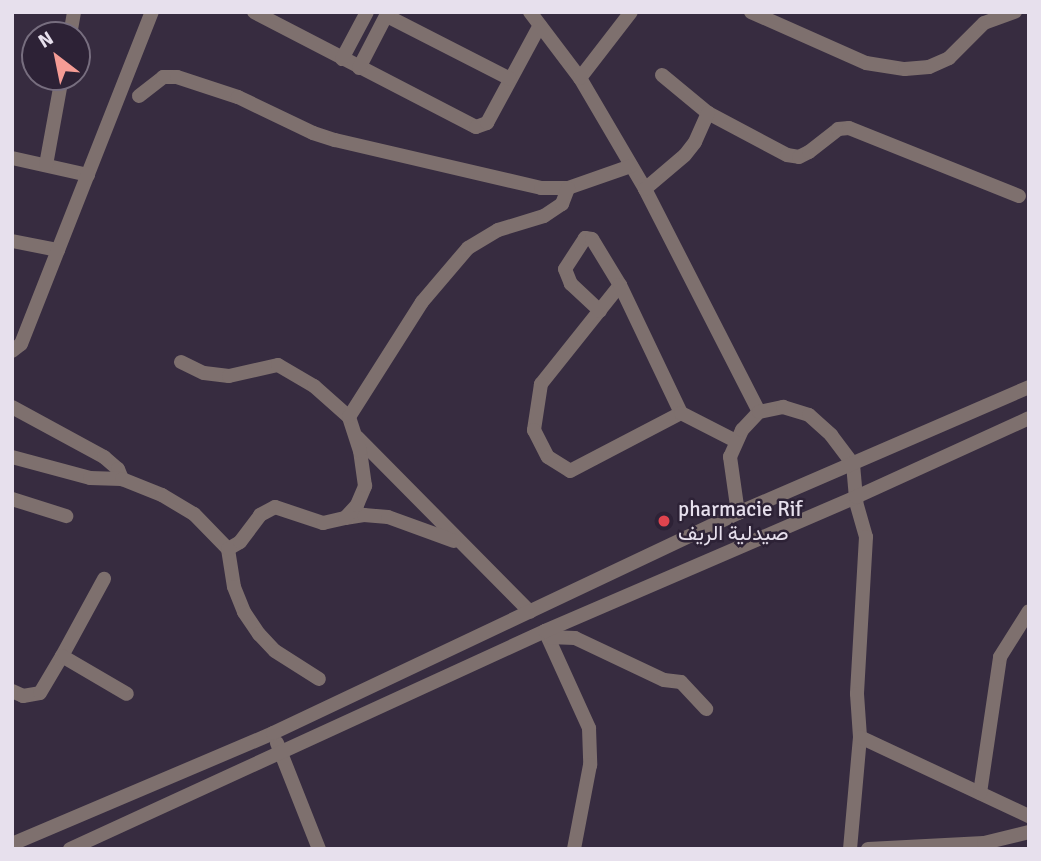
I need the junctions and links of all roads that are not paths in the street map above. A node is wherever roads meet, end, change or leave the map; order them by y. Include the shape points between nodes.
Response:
1 (152, 12) edge
2 (254, 12) edge
3 (367, 12) edge
4 (530, 12) edge
5 (631, 12) edge
6 (751, 12) edge
7 (1015, 12) edge
8 (388, 14) edge
9 (987, 18) edge
10 (540, 25) junction
11 (342, 59) junction
12 (359, 68) junction
13 (662, 75) dead end
14 (580, 78) junction
15 (510, 79) junction
16 (59, 91) edge
17 (139, 96) dead end
18 (708, 113) junction
19 (12, 158) edge
20 (46, 165) junction
21 (631, 166) junction
22 (88, 174) junction
23 (568, 188) junction
24 (645, 189) junction
25 (1018, 196) dead end
26 (12, 241) edge
27 (58, 250) junction
28 (620, 285) junction
29 (600, 311) junction
30 (12, 351) edge
31 (181, 362) dead end
32 (1029, 387) edge
33 (12, 407) edge
34 (759, 412) junction
35 (681, 413) junction
36 (349, 417) junction
37 (1029, 418) edge
38 (356, 436) junction
39 (736, 441) junction
40 (12, 457) edge
41 (853, 464) junction
42 (122, 478) junction
43 (856, 497) junction
44 (12, 499) edge
45 (738, 513) junction
46 (66, 516) dead end
47 (345, 518) junction
48 (459, 542) junction
49 (228, 549) junction
50 (104, 579) dead end
51 (1029, 611) edge
52 (530, 612) junction
53 (546, 634) junction
54 (62, 656) junction
55 (319, 679) dead end
56 (12, 691) edge
57 (127, 694) dead end
58 (706, 709) dead end
59 (272, 733) junction
60 (860, 737) junction
61 (279, 750) junction
62 (226, 754) junction
63 (233, 772) junction
64 (980, 793) junction
65 (1029, 816) edge
66 (1029, 832) edge
67 (12, 844) edge
68 (70, 849) edge
69 (319, 849) edge
70 (574, 849) edge
71 (850, 849) edge
72 (868, 849) edge

1 - 22 street
2 - 11 street
3 - 11 street
4 - 10 street
5 - 14 street
6 - 9 street via 866,62 905,69 929,67 949,58
7 - 9 street
8 - 12 street
8 - 15 street
10 - 14 street
10 - 15 street
11 - 12 street
12 - 15 street via 476,127 486,123
13 - 18 street
14 - 21 street
16 - 20 street
17 - 23 street via 163,77 177,77 238,97 335,140 541,188
18 - 24 street via 685,155
18 - 25 street via 799,157 838,129 849,128
19 - 20 street
20 - 22 street
21 - 23 street
21 - 24 street
22 - 27 street
23 - 36 street via 562,204 544,216 498,230 468,248 422,302
24 - 34 street
26 - 27 street
27 - 30 street via 21,344
28 - 29 street
28 - 29 street via 592,239 581,241 565,269 571,284
28 - 35 street
29 - 35 street via 541,384 534,430 548,457 570,471
31 - 36 street via 204,373 229,376 278,365 314,386
32 - 41 street
33 - 42 street via 104,457
34 - 39 street
34 - 41 street via 783,407 809,415 826,428
35 - 39 street
36 - 38 street
37 - 43 street
38 - 47 street via 365,486
38 - 48 street
39 - 45 street via 730,457
40 - 42 street via 90,478
41 - 43 street
41 - 45 street
42 - 49 street via 194,514
43 - 53 street
43 - 60 street via 866,537 857,694
44 - 46 street
45 - 52 street
47 - 48 street via 388,517
47 - 49 street via 323,523 275,507
48 - 52 street
49 - 55 street via 234,587 259,634 275,651
50 - 54 street
51 - 64 street via 1000,657
52 - 59 street
53 - 58 street via 575,638 664,680 681,682
53 - 61 street
53 - 70 street via 581,706 591,745
54 - 56 street via 40,693 23,696
54 - 57 street
59 - 61 street
59 - 62 street
60 - 64 street
60 - 71 street
61 - 63 street
61 - 69 street
62 - 63 street
62 - 67 street
63 - 68 street
64 - 65 street
66 - 72 street via 972,844

